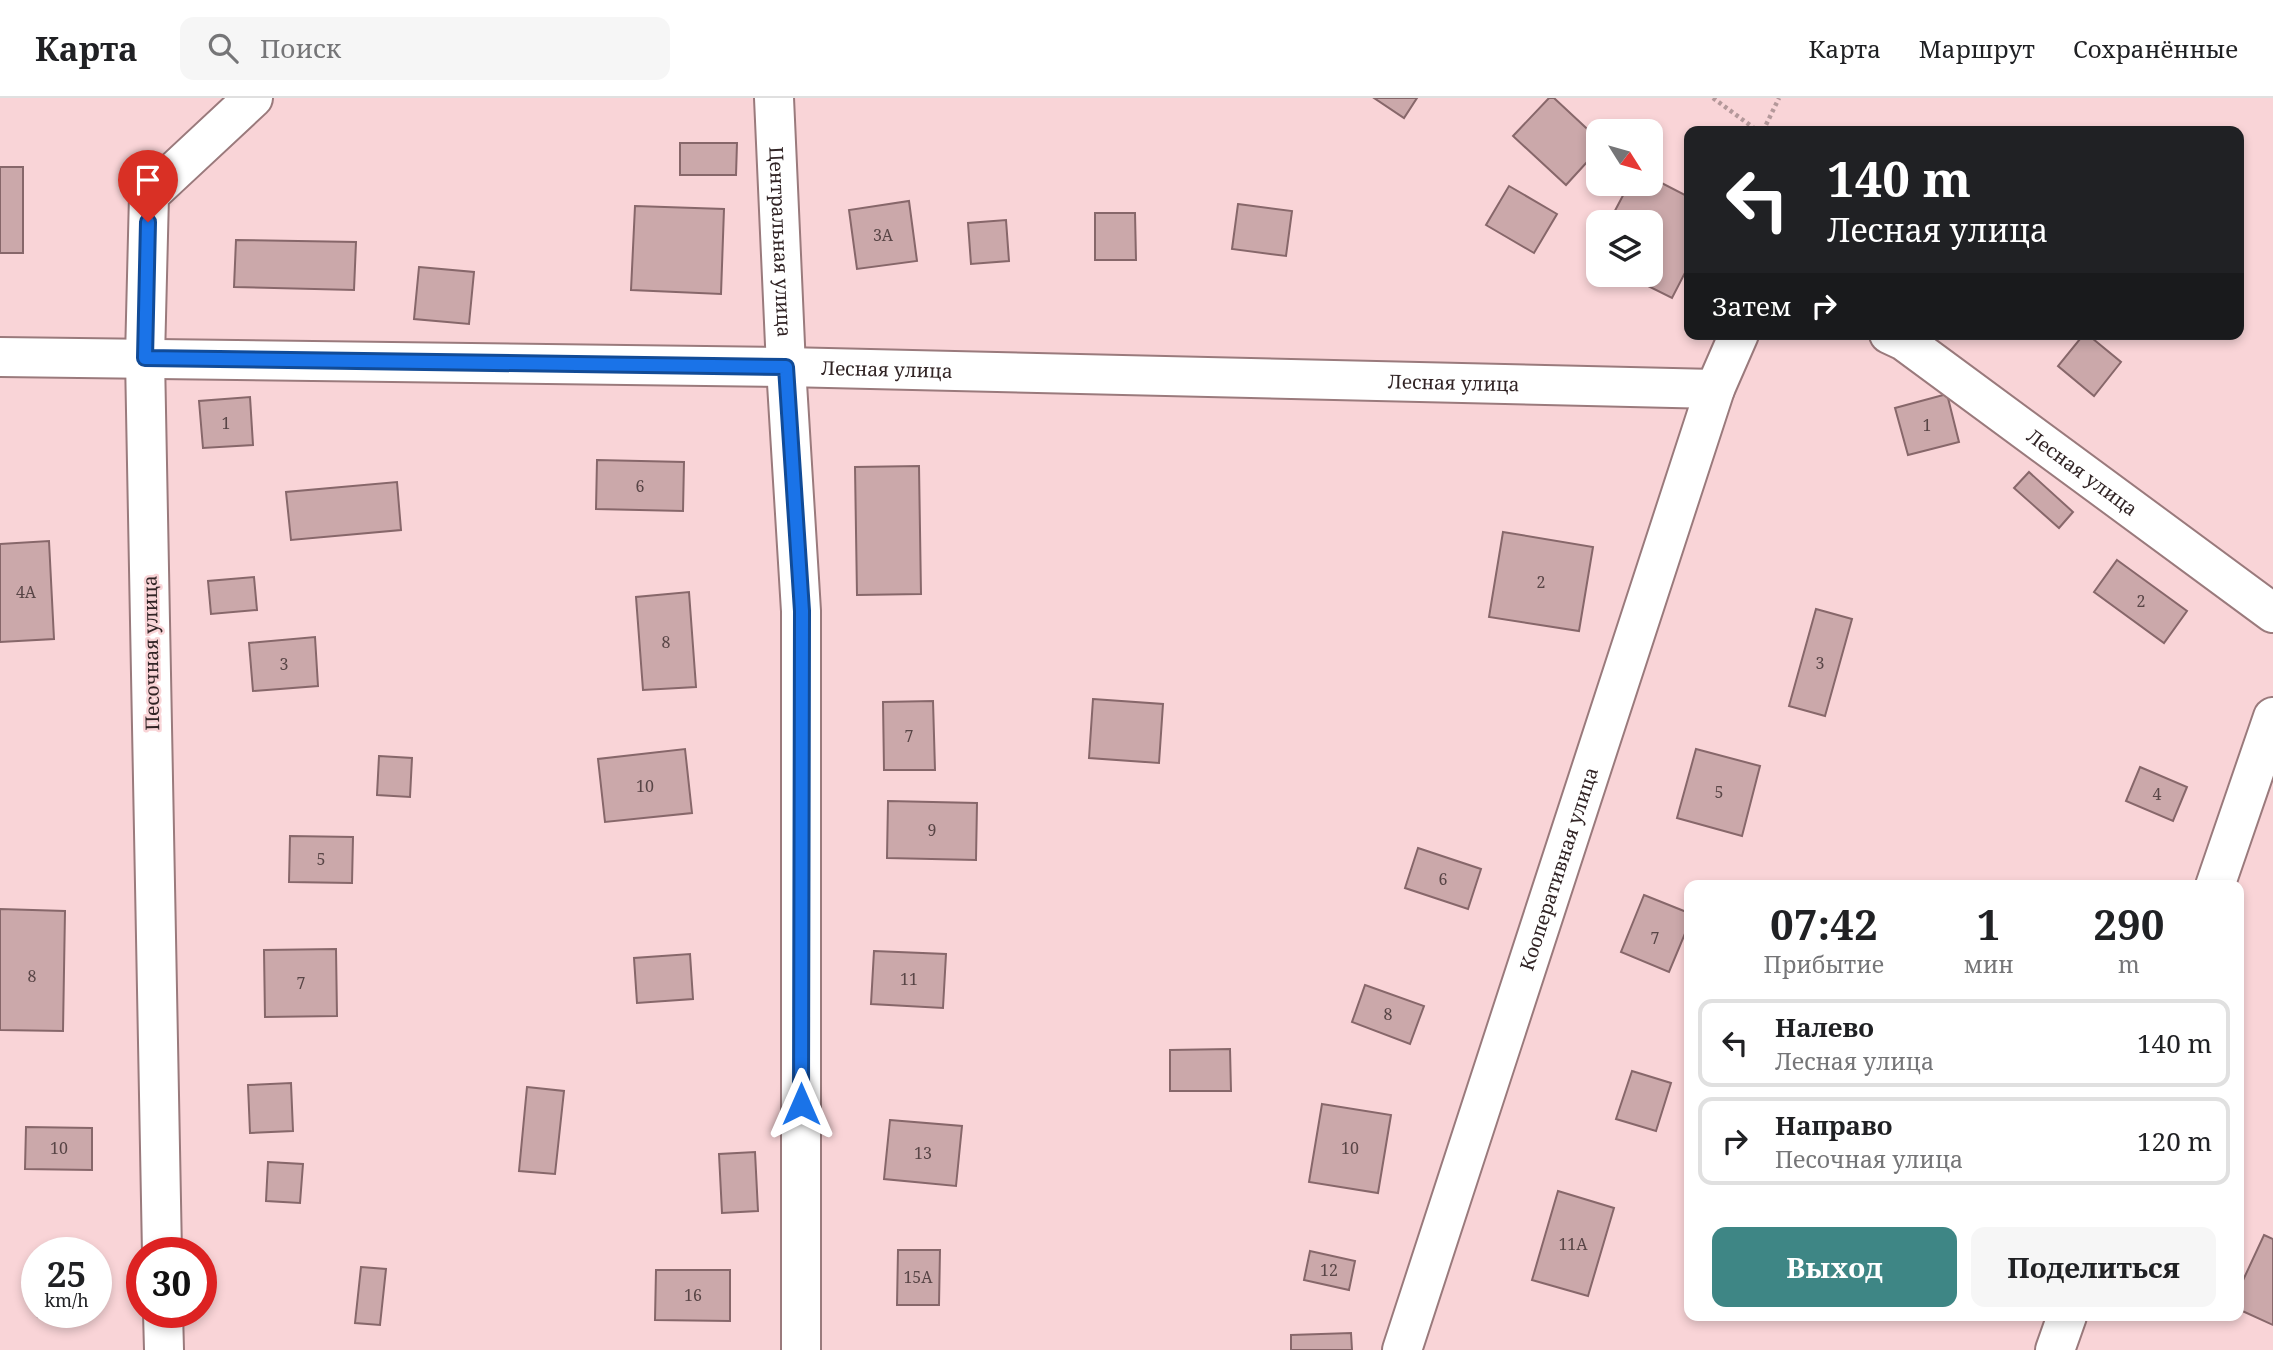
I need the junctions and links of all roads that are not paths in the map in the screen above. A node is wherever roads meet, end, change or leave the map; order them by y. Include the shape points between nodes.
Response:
1 (253, 98) edge
2 (774, 98) edge
3 (1736, 340) edge
4 (1902, 340) edge
5 (0, 357) edge
6 (145, 358) junction
7 (786, 367) junction
8 (1715, 389) junction
9 (2273, 613) edge
10 (2273, 717) edge
11 (2217, 880) edge
12 (162, 1237) edge
13 (2065, 1321) edge
14 (163, 1328) edge
15 (164, 1350) edge
16 (801, 1350) edge
17 (1402, 1350) edge
18 (2055, 1350) edge

1 - 6 street, Песочная улица via 149,195
2 - 7 street, Центральная улица
3 - 8 street
4 - 9 street, Лесная улица
5 - 6 street, Лесная улица
6 - 7 street, Лесная улица
6 - 12 street, Песочная улица
7 - 8 street, Лесная улица
7 - 16 street, Центральная улица via 802,611
8 - 17 street, Кооперативная улица
10 - 11 street
13 - 18 street
14 - 15 street

